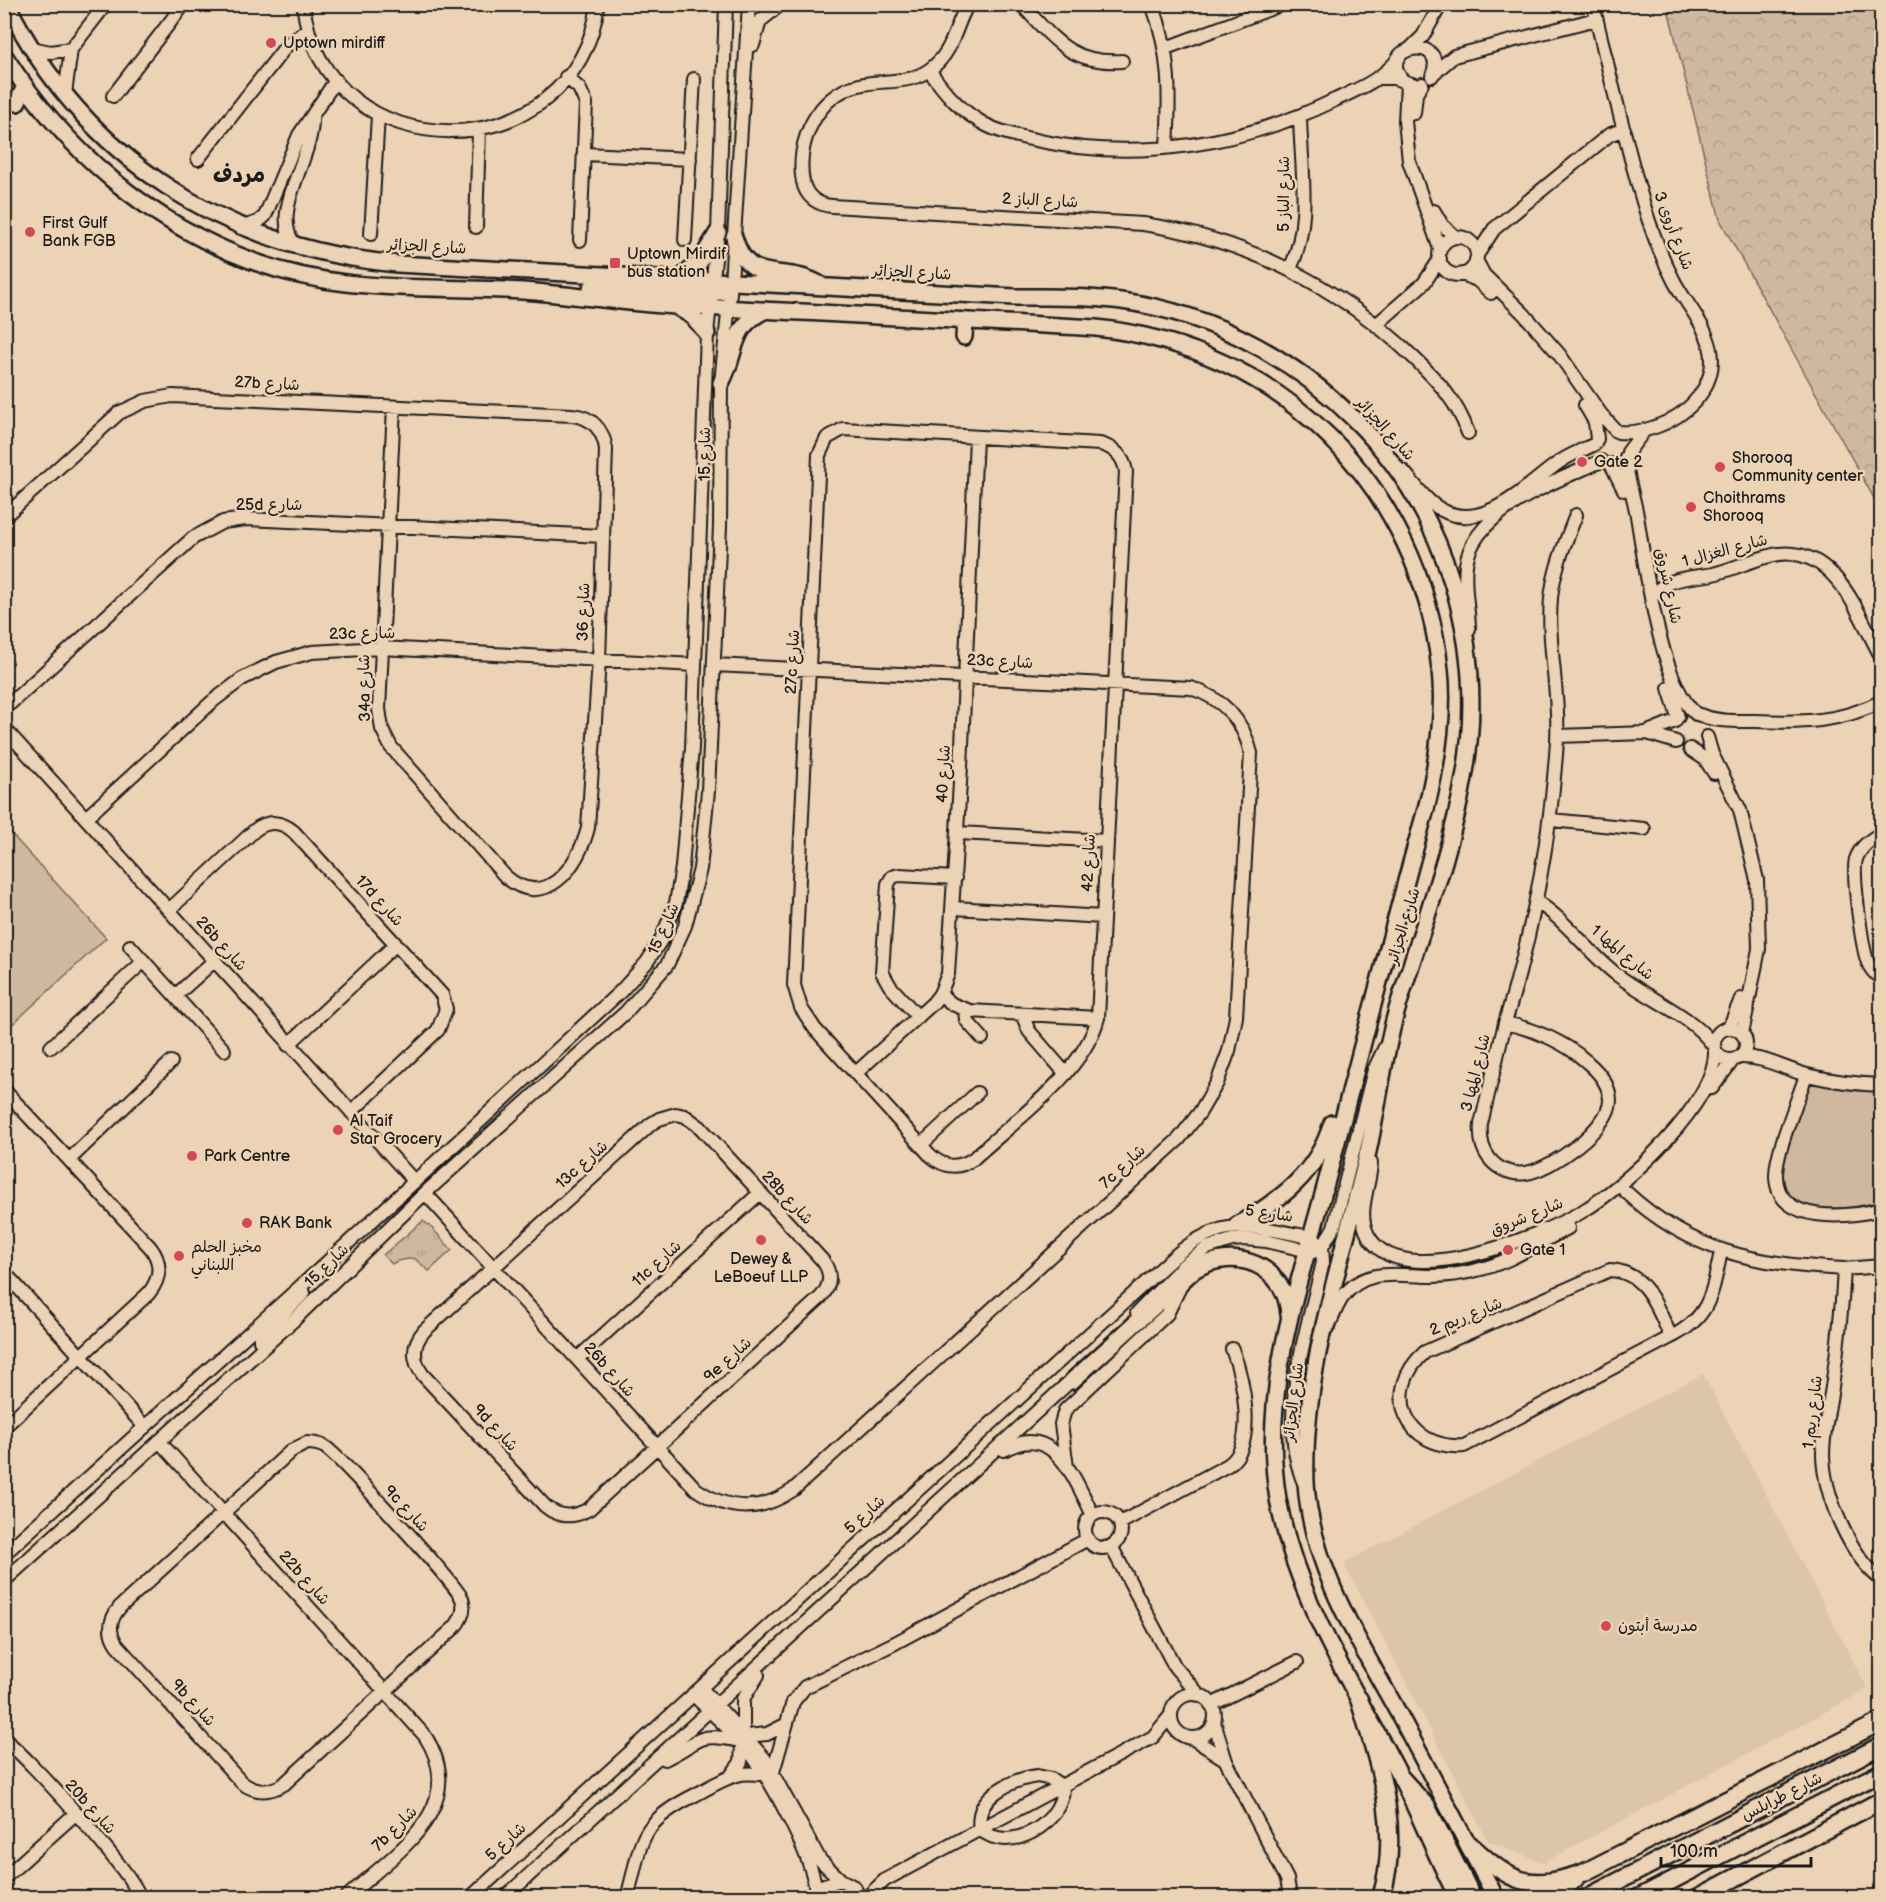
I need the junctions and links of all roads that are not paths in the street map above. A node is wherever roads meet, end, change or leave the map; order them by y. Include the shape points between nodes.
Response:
1 (7, 4) edge
2 (106, 4) edge
3 (184, 4) edge
4 (303, 4) edge
5 (597, 4) edge
6 (749, 4) edge
7 (781, 4) edge
8 (918, 4) edge
9 (925, 4) edge
10 (953, 4) edge
11 (968, 4) edge
12 (1021, 4) edge
13 (1152, 4) edge
14 (1283, 4) edge
15 (1441, 4) edge
16 (1450, 4) edge
17 (1593, 4) edge
18 (727, 5) edge
19 (1596, 19) junction
20 (961, 20) junction
21 (308, 29) junction
22 (31, 48) junction
23 (1166, 48) junction
24 (1410, 48) junction
25 (72, 49) junction
26 (1425, 50) junction
27 (4, 55) edge
28 (1454, 56) junction
29 (1399, 58) junction
30 (746, 59) junction
31 (1122, 61) dead end
32 (929, 70) junction
33 (1433, 74) junction
34 (566, 77) junction
35 (1379, 78) junction
36 (336, 80) junction
37 (694, 80) dead end
38 (1405, 82) junction
39 (1422, 84) junction
40 (25, 86) junction
41 (65, 94) junction
42 (112, 96) dead end
43 (17, 103) dead end
44 (378, 115) junction
45 (312, 117) junction
46 (1300, 117) junction
47 (1623, 129) junction
48 (479, 130) junction
49 (1167, 147) junction
50 (585, 154) junction
51 (198, 159) dead end
52 (690, 159) junction
53 (476, 227) dead end
54 (241, 228) junction
55 (1494, 229) junction
56 (718, 232) junction
57 (371, 234) dead end
58 (734, 237) junction
59 (1461, 238) junction
60 (580, 240) dead end
61 (685, 240) dead end
62 (297, 247) junction
63 (1440, 254) junction
64 (1477, 258) junction
65 (1290, 269) junction
66 (1457, 274) junction
67 (679, 279) junction
68 (731, 283) junction
69 (1424, 283) junction
70 (823, 287) junction
71 (522, 291) junction
72 (712, 294) junction
73 (674, 306) junction
74 (729, 307) junction
75 (767, 310) junction
76 (965, 321) junction
77 (1376, 325) junction
78 (707, 333) junction
79 (964, 337) dead end
80 (721, 383) junction
81 (394, 407) junction
82 (572, 415) joint
83 (1617, 431) junction
84 (1644, 431) junction
85 (1468, 433) dead end
86 (976, 438) junction
87 (1596, 442) junction
88 (1627, 455) junction
89 (1561, 461) junction
90 (1606, 463) junction
91 (1395, 465) junction
92 (1126, 471) joint
93 (1569, 477) junction
94 (1576, 515) dead end
95 (4, 517) edge
96 (387, 525) junction
97 (603, 536) junction
98 (1646, 570) junction
99 (1667, 582) junction
100 (1652, 598) junction
101 (1467, 645) junction
102 (381, 648) junction
103 (1881, 658) edge
104 (599, 660) junction
105 (695, 665) junction
106 (714, 665) junction
107 (809, 670) junction
108 (966, 677) junction
109 (1116, 684) junction
110 (1881, 701) edge
111 (4, 709) edge
112 (1698, 714) junction
113 (1677, 719) junction
114 (1727, 720) junction
115 (4, 728) edge
116 (1647, 733) junction
117 (1708, 734) junction
118 (1558, 736) junction
119 (1676, 742) junction
120 (692, 748) junction
121 (1690, 749) junction
122 (1251, 753) joint
123 (708, 790) junction
124 (87, 817) junction
125 (1551, 820) junction
126 (588, 828) joint
127 (1644, 829) dead end
128 (958, 833) junction
129 (1881, 833) edge
130 (1107, 841) junction
131 (955, 878) junction
132 (1537, 902) junction
133 (954, 908) junction
134 (169, 910) junction
135 (1103, 917) junction
136 (396, 944) junction
137 (130, 946) dead end
138 (144, 961) junction
139 (214, 961) junction
140 (1881, 979) edge
141 (940, 994) junction
142 (175, 996) junction
143 (965, 1010) junction
144 (1023, 1014) junction
145 (918, 1017) junction
146 (1098, 1018) junction
147 (1692, 1022) junction
148 (1505, 1023) junction
149 (1727, 1028) junction
150 (982, 1038) dead end
151 (1744, 1039) junction
152 (1389, 1042) junction
153 (288, 1044) junction
154 (51, 1047) dead end
155 (1714, 1048) junction
156 (224, 1050) dead end
157 (553, 1054) junction
158 (1736, 1058) junction
159 (1762, 1059) junction
160 (171, 1062) dead end
161 (1357, 1066) junction
162 (856, 1073) junction
163 (1066, 1074) junction
164 (1806, 1075) junction
165 (1881, 1085) edge
166 (4, 1090) edge
167 (977, 1093) dead end
168 (526, 1103) junction
169 (351, 1112) junction
170 (700, 1127) joint
171 (921, 1144) junction
172 (1369, 1148) junction
173 (930, 1155) joint
174 (70, 1159) junction
175 (414, 1181) junction
176 (1625, 1191) junction
177 (760, 1192) junction
178 (425, 1193) junction
179 (1881, 1209) edge
180 (1237, 1225) junction
181 (1519, 1239) junction
182 (1314, 1246) junction
183 (1526, 1252) junction
184 (1721, 1252) junction
185 (1881, 1266) edge
186 (494, 1267) junction
187 (1844, 1269) junction
188 (4, 1272) edge
189 (308, 1280) junction
190 (1183, 1280) junction
191 (821, 1297) joint
192 (1290, 1318) junction
193 (1671, 1337) junction
194 (1322, 1338) junction
195 (266, 1345) junction
196 (1232, 1349) dead end
197 (81, 1357) junction
198 (577, 1359) junction
199 (1072, 1381) junction
200 (4, 1427) edge
201 (145, 1427) junction
202 (159, 1441) junction
203 (656, 1447) junction
204 (985, 1460) junction
205 (1068, 1467) junction
206 (793, 1490) joint
207 (1307, 1490) junction
208 (223, 1513) junction
209 (1093, 1515) junction
210 (1120, 1523) junction
211 (1088, 1539) junction
212 (1111, 1546) junction
213 (4, 1554) edge
214 (1881, 1580) edge
215 (4, 1581) edge
216 (780, 1647) junction
217 (1297, 1662) dead end
218 (1175, 1667) junction
219 (697, 1691) junction
220 (386, 1692) junction
221 (1200, 1696) junction
222 (1179, 1699) junction
223 (1359, 1699) junction
224 (1211, 1705) junction
225 (713, 1708) junction
226 (1171, 1715) junction
227 (1881, 1721) edge
228 (1214, 1722) junction
229 (785, 1725) junction
230 (425, 1736) joint
231 (1152, 1737) junction
232 (1188, 1737) junction
233 (743, 1738) junction
234 (7, 1740) edge
235 (1881, 1745) edge
236 (655, 1761) junction
237 (1226, 1761) junction
238 (1881, 1772) edge
239 (769, 1774) junction
240 (730, 1777) junction
241 (1402, 1779) junction
242 (1063, 1786) junction
243 (1881, 1800) edge
244 (75, 1814) junction
245 (980, 1830) junction
246 (1468, 1843) junction
247 (1583, 1873) junction
248 (4, 1878) edge
249 (885, 1880) junction
250 (844, 1881) junction
251 (816, 1896) edge
252 (140, 1898) edge
253 (346, 1898) edge
254 (470, 1898) edge
255 (504, 1898) edge
256 (627, 1898) edge
257 (860, 1898) edge
258 (866, 1898) edge
259 (1286, 1898) edge
260 (1381, 1898) edge
261 (1458, 1898) edge
262 (1473, 1898) edge
263 (1496, 1898) edge
264 (1554, 1898) edge
265 (1586, 1898) edge
266 (1638, 1898) edge
267 (1697, 1898) edge

1 - 22 main road, شارع الجزائر
2 - 25 street
3 - 42 street
4 - 21 street
5 - 34 street via 590,37
6 - 30 street, شارع 15
7 - 30 street via 760,21
8 - 9 street
10 - 20 street
11 - 20 street, شارع الباز 2
12 - 31 street via 1073,54 1092,61
13 - 23 street
14 - 23 street
15 - 24 street via 1423,36
16 - 26 street
17 - 19 street, شارع أروى 3
18 - 56 street, شارع 15
19 - 28 street
19 - 47 street, شارع أروى 3
20 - 32 street, شارع الباز 2 via 953,43
21 - 36 street via 319,56
21 - 51 street via 287,45
22 - 25 street via 51,52
22 - 41 main road, شارع الجزائر
23 - 49 street via 1170,90
24 - 26 street
24 - 29 street
25 - 41 street
26 - 28 street
26 - 33 street via 1435,64
27 - 40 main road, شارع الجزائر
28 - 33 street
29 - 35 street
29 - 38 street via 1398,73
30 - 58 street, شارع 15
32 - 49 street via 963,111 1000,131 1085,149
32 - 65 street, شارع الباز 2 via 900,81 856,85 824,105 805,140 803,179 810,196 820,204 832,206 1162,227 1237,246
33 - 39 street
34 - 48 street via 536,106 499,125
34 - 50 street via 579,88 586,103
35 - 38 street
35 - 46 street
36 - 44 street via 355,100
36 - 45 street
37 - 52 street
38 - 39 street
38 - 63 street via 1409,161
39 - 59 street via 1414,105 1418,166 1439,221
40 - 43 main road
40 - 71 main road, شارع الجزائر via 71,141 123,189 175,226 223,249 285,272 353,285
41 - 54 main road, شارع الجزائر via 104,135 163,184
44 - 48 street via 427,132
44 - 57 street
45 - 54 street via 299,135 265,216
45 - 62 street via 310,145 285,216 287,233
46 - 49 street via 1221,140
46 - 65 street, شارع الباز 5 via 1303,219
47 - 55 street via 1609,135
47 - 84 street, شارع أروى 3 via 1656,242 1681,295 1707,336 1712,359 1708,382 1697,400
48 - 53 street
50 - 52 street
50 - 60 street
52 - 61 street
54 - 62 main road, شارع الجزائر
55 - 59 street
55 - 64 street
56 - 67 main road via 699,263
56 - 72 street, شارع 15
58 - 68 street, شارع 15
58 - 70 main road via 742,257 754,269 801,275
59 - 63 street via 1447,241
59 - 64 street via 1474,246
62 - 67 main road, شارع الجزائر via 397,264
63 - 66 street via 1444,268
63 - 69 street
64 - 66 street via 1471,269
64 - 83 street via 1484,275 1558,354
65 - 77 street, شارع الباز 2
66 - 69 street
66 - 87 street via 1481,284 1533,336 1590,412 1597,428
67 - 72 main road, شارع الجزائر
68 - 70 main road, شارع الجزائر
68 - 72 main road, شارع الجزائر
68 - 74 street, شارع 15
69 - 77 street
70 - 91 main road, شارع الجزائر via 1103,298 1192,317 1234,333 1292,367 1347,411
71 - 72 main road via 550,286
71 - 73 main road, شارع الجزائر
72 - 73 main road, شارع الجزائر
72 - 74 main road, شارع الجزائر
72 - 78 street, شارع 15
73 - 78 main road via 692,316
74 - 75 main road, شارع الجزائر
74 - 80 street, شارع 15
75 - 76 main road, شارع الجزائر
75 - 80 main road via 747,321 738,332
76 - 79 main road
76 - 161 main road, شارع الجزائر via 1137,334 1177,344 1236,369 1290,403 1335,442 1370,482 1401,533 1425,592 1434,631 1441,691 1440,731 1426,809
77 - 85 street, شارع الباز 2 via 1445,391
78 - 105 street, شارع 15
80 - 106 street, شارع 15 via 721,516
81 - 82 street, 27b شارع
81 - 95 street, 27b شارع via 172,396 144,400 108,422
81 - 96 street, 34a شارع
82 - 97 street, شارع 36 via 589,419 604,440
83 - 84 street, شارع أروى 3
83 - 87 street via 1603,433
83 - 88 street via 1628,442
84 - 88 street, شارع أروى 3
86 - 92 street, 27c شارع via 1100,444 1120,456
86 - 107 street, 27c شارع via 843,429 827,438 819,455
86 - 108 street, شارع 40
87 - 89 street
87 - 90 street via 1596,453
88 - 90 street
88 - 98 street, شارع شروق
89 - 91 street via 1492,510 1469,517 1434,506
89 - 93 street via 1568,465
90 - 93 street
90 - 113 street, شارع شروق via 1624,490 1646,609
91 - 101 main road, شارع الجزائر via 1413,492 1441,551
92 - 109 street, شارع 42
93 - 101 street via 1496,515 1473,541 1465,575
94 - 118 street, شارع المها 3 via 1557,566 1551,598
96 - 97 street, 25d شارع
96 - 102 street, 34a شارع
96 - 111 street, 25d شارع via 246,519 213,526 184,545
97 - 104 street, شارع 36
98 - 99 street, شارع الغزال 1
98 - 100 street, شارع شروق
99 - 100 street, شارع الغزال 1
99 - 103 street, شارع الغزال 1 via 1719,572 1778,554 1809,558 1835,576
100 - 112 street, شارع شروق via 1678,691 1685,704
101 - 152 main road, شارع الجزائر via 1470,721 1464,783
102 - 104 street, 23c شارع
102 - 124 street, 23c شارع via 303,654 243,679 213,701
102 - 126 street, 34a شارع via 379,709 386,738 513,882 532,890 552,885 579,854
104 - 105 street, 23c شارع
104 - 126 street, شارع 36
105 - 120 street, شارع 15
106 - 107 street, 23c شارع
106 - 123 street, شارع 15
107 - 108 street, 23c شارع
107 - 162 street, 27c شارع via 794,985 808,1019
108 - 109 street, 23c شارع
108 - 128 street, شارع 40
109 - 122 street, 23c شارع via 1191,688 1212,696 1238,720
109 - 130 street, شارع 42
110 - 114 street via 1828,721
112 - 113 street via 1687,713
112 - 114 street
112 - 117 street via 1706,722
113 - 116 street
113 - 119 street via 1672,731
114 - 117 street
115 - 124 street, 26b شارع
116 - 118 street
116 - 119 street
117 - 121 street via 1701,746
117 - 151 street via 1712,754 1740,810 1757,880 1759,949
118 - 125 street, شارع المها 3
119 - 121 street
120 - 123 street via 697,763 696,789 703,794
120 - 157 street, شارع 15 via 682,867 676,903 666,930 630,983
121 - 149 street via 1709,764 1728,799 1742,840 1750,884 1753,916 1749,964 1738,1010
122 - 206 street, 7c شارع via 1236,1017 1224,1067 1200,1112 1179,1139
123 - 168 street, شارع 15 via 692,907 667,965 626,1012
124 - 134 street, 26b شارع
125 - 127 street
125 - 132 street, شارع المها 3
128 - 130 street
128 - 131 street, شارع 40
129 - 140 street via 1859,853 1854,876 1866,958
130 - 135 street, شارع 42
131 - 133 street, شارع 40
131 - 145 street via 899,875 888,884 882,972
132 - 147 street, شارع المها 1 via 1626,982
132 - 148 street, شارع المها 3
133 - 135 street
133 - 141 street, شارع 40 via 948,974
134 - 136 street, 17d شارع via 255,830 275,823 294,832
134 - 139 street, 26b شارع
135 - 146 street, شارع 42
136 - 153 street
136 - 169 street, 17d شارع via 442,995 445,1017 438,1030
137 - 138 street
138 - 142 street
138 - 154 street
139 - 142 street
139 - 153 street, 26b شارع
141 - 143 street
141 - 145 street, شارع 40
142 - 156 street
143 - 144 street
143 - 150 street via 966,1020
144 - 146 street
144 - 163 street via 1029,1031
145 - 162 street, شارع 40
146 - 163 street, شارع 42 via 1089,1043
147 - 149 street, شارع المها 1
147 - 155 street, شارع المها 1
148 - 148 street, شارع المها 3 via 1481,1124 1481,1141 1500,1168 1527,1173 1567,1152 1596,1129 1606,1116 1609,1093 1603,1078 1577,1053 1543,1035
149 - 151 street
149 - 155 street via 1716,1035
151 - 158 street
151 - 159 street
152 - 172 main road, شارع الجزائر
152 - 182 street via 1374,1070 1334,1227
153 - 169 street, 26b شارع
155 - 158 street via 1724,1059
155 - 181 street, شارع شروق via 1710,1077 1691,1107 1636,1170 1582,1212
157 - 168 street via 561,1065
157 - 175 street, شارع 15
158 - 159 street
158 - 176 street, شارع شروق via 1724,1069 1676,1141
159 - 164 street
160 - 174 street
161 - 180 main road via 1315,1162 1277,1201
161 - 182 main road, شارع الجزائر
162 - 171 street, 27c شارع
163 - 173 street, شارع 42 via 965,1164 946,1166
164 - 165 street
164 - 179 street via 1777,1167 1779,1190 1785,1200 1804,1212 1848,1214
166 - 174 street
167 - 171 street
168 - 178 street, شارع 15
169 - 175 street, 26b شارع
170 - 177 street, 28b شارع
170 - 186 street, 13c شارع via 676,1114 659,1119
171 - 173 street, 27c شارع
172 - 181 street, شارع شروق via 1371,1165 1364,1221 1369,1236 1384,1252 1409,1260 1446,1259
172 - 194 main road, شارع الجزائر
174 - 197 street via 155,1253 159,1270 149,1293
175 - 189 street, شارع 15
176 - 183 street, شارع شروق
176 - 184 street via 1660,1221
177 - 191 street, 28b شارع via 828,1268 829,1283
177 - 198 street, 11c شارع
178 - 186 street, 26b شارع
178 - 195 street, شارع 15
180 - 182 street, شارع 5 via 1253,1226
180 - 219 street, شارع 5 via 1201,1237 1176,1255
181 - 183 street via 1518,1246
182 - 192 main road, شارع الجزائر
182 - 199 street, شارع 5 via 1245,1239 1206,1248 1176,1273
182 - 207 street via 1323,1262 1297,1383 1293,1428 1295,1453
183 - 194 street, شارع شروق via 1461,1273 1381,1274 1363,1280 1342,1298
184 - 187 street via 1770,1263
184 - 193 street, شارع ريم 2 via 1711,1295 1702,1314 1688,1329
185 - 187 street
186 - 198 street, 26b شارع
186 - 203 street, 9d شارع via 419,1337 415,1361 423,1375 545,1506 557,1514 573,1516 589,1509
187 - 214 street, شارع ريم 1 via 1823,1447 1825,1471 1831,1498 1853,1546
188 - 197 street
189 - 195 street via 303,1295 260,1336
189 - 201 street, شارع 15
190 - 192 main road via 1206,1263 1232,1257 1245,1259 1276,1279 1286,1297
190 - 199 main road
190 - 205 street via 1167,1314 1065,1410 1061,1424
191 - 203 street, 9e شارع
192 - 223 main road, شارع الجزائر via 1275,1406 1278,1497 1291,1554 1303,1585
193 - 193 street, شارع ريم 2 via 1642,1282 1622,1271 1610,1270 1425,1352 1406,1374 1402,1402 1406,1416 1423,1437 1443,1445 1464,1446
194 - 207 main road, شارع الجزائر via 1308,1420
195 - 202 street, شارع 15
196 - 210 street via 1243,1388 1244,1440 1240,1455
197 - 200 street
197 - 201 street
198 - 203 street, 26b شارع
199 - 204 street, شارع 5
201 - 213 street, شارع 15
202 - 208 street, 22b شارع
202 - 215 street, شارع 15
203 - 206 street, 26b شارع via 696,1490 723,1504 745,1508 767,1504
204 - 205 street via 1015,1444 1035,1440
204 - 216 street, شارع 5
205 - 209 street
207 - 246 main road, شارع الجزائر via 1321,1554 1348,1617
208 - 220 street, 22b شارع
208 - 220 street, 9c شارع via 291,1451 316,1443 331,1453 395,1521 457,1590 464,1605 460,1622
208 - 220 street, 9b شارع via 120,1607 110,1630 117,1645 242,1783 267,1791 284,1784
209 - 210 street via 1105,1512
209 - 211 street via 1086,1526
210 - 212 street via 1120,1536
211 - 212 street via 1098,1547
211 - 229 street via 811,1684 796,1697
212 - 218 street
216 - 225 street, شارع 5
216 - 233 street via 746,1690 741,1708
217 - 224 street
218 - 221 street
218 - 222 street
219 - 225 street
219 - 254 street, شارع 5
220 - 230 street, 22b شارع
221 - 222 street
221 - 224 street
222 - 226 street
223 - 241 main road, شارع الجزائر
223 - 260 highway via 1388,1813 1389,1857
224 - 228 street
225 - 233 street
225 - 236 street, شارع 5
226 - 231 street
226 - 232 street via 1174,1728
227 - 247 highway
228 - 232 street via 1206,1734
228 - 237 street
229 - 233 street via 767,1734
229 - 239 street
230 - 253 street, 7b شارع via 438,1759 440,1772 434,1810 418,1832
231 - 232 street
231 - 242 street
232 - 237 street
233 - 236 street via 703,1737 668,1758
233 - 239 street
233 - 240 street via 741,1762
234 - 244 street, 20b شارع
235 - 265 highway, شارع طرابلس
236 - 255 street, شارع 5
237 - 259 street via 1287,1879
238 - 266 highway, شارع طرابلس
239 - 240 street
239 - 250 street via 820,1860
239 - 251 street via 811,1866
240 - 256 street via 665,1810 653,1821 644,1835
241 - 261 main road, شارع الجزائر
241 - 262 highway via 1427,1807
242 - 245 street
242 - 245 street via 1061,1801 1053,1814 1033,1832 1001,1839
242 - 245 street via 1037,1776 1009,1784 993,1794 983,1807
243 - 267 highway
244 - 248 street
244 - 252 street, 20b شارع via 133,1881
245 - 249 street
246 - 247 highway via 1502,1874 1522,1882 1548,1883
246 - 263 main road, شارع الجزائر
247 - 264 highway
249 - 250 street
249 - 258 street
250 - 251 street via 829,1882
250 - 257 street

